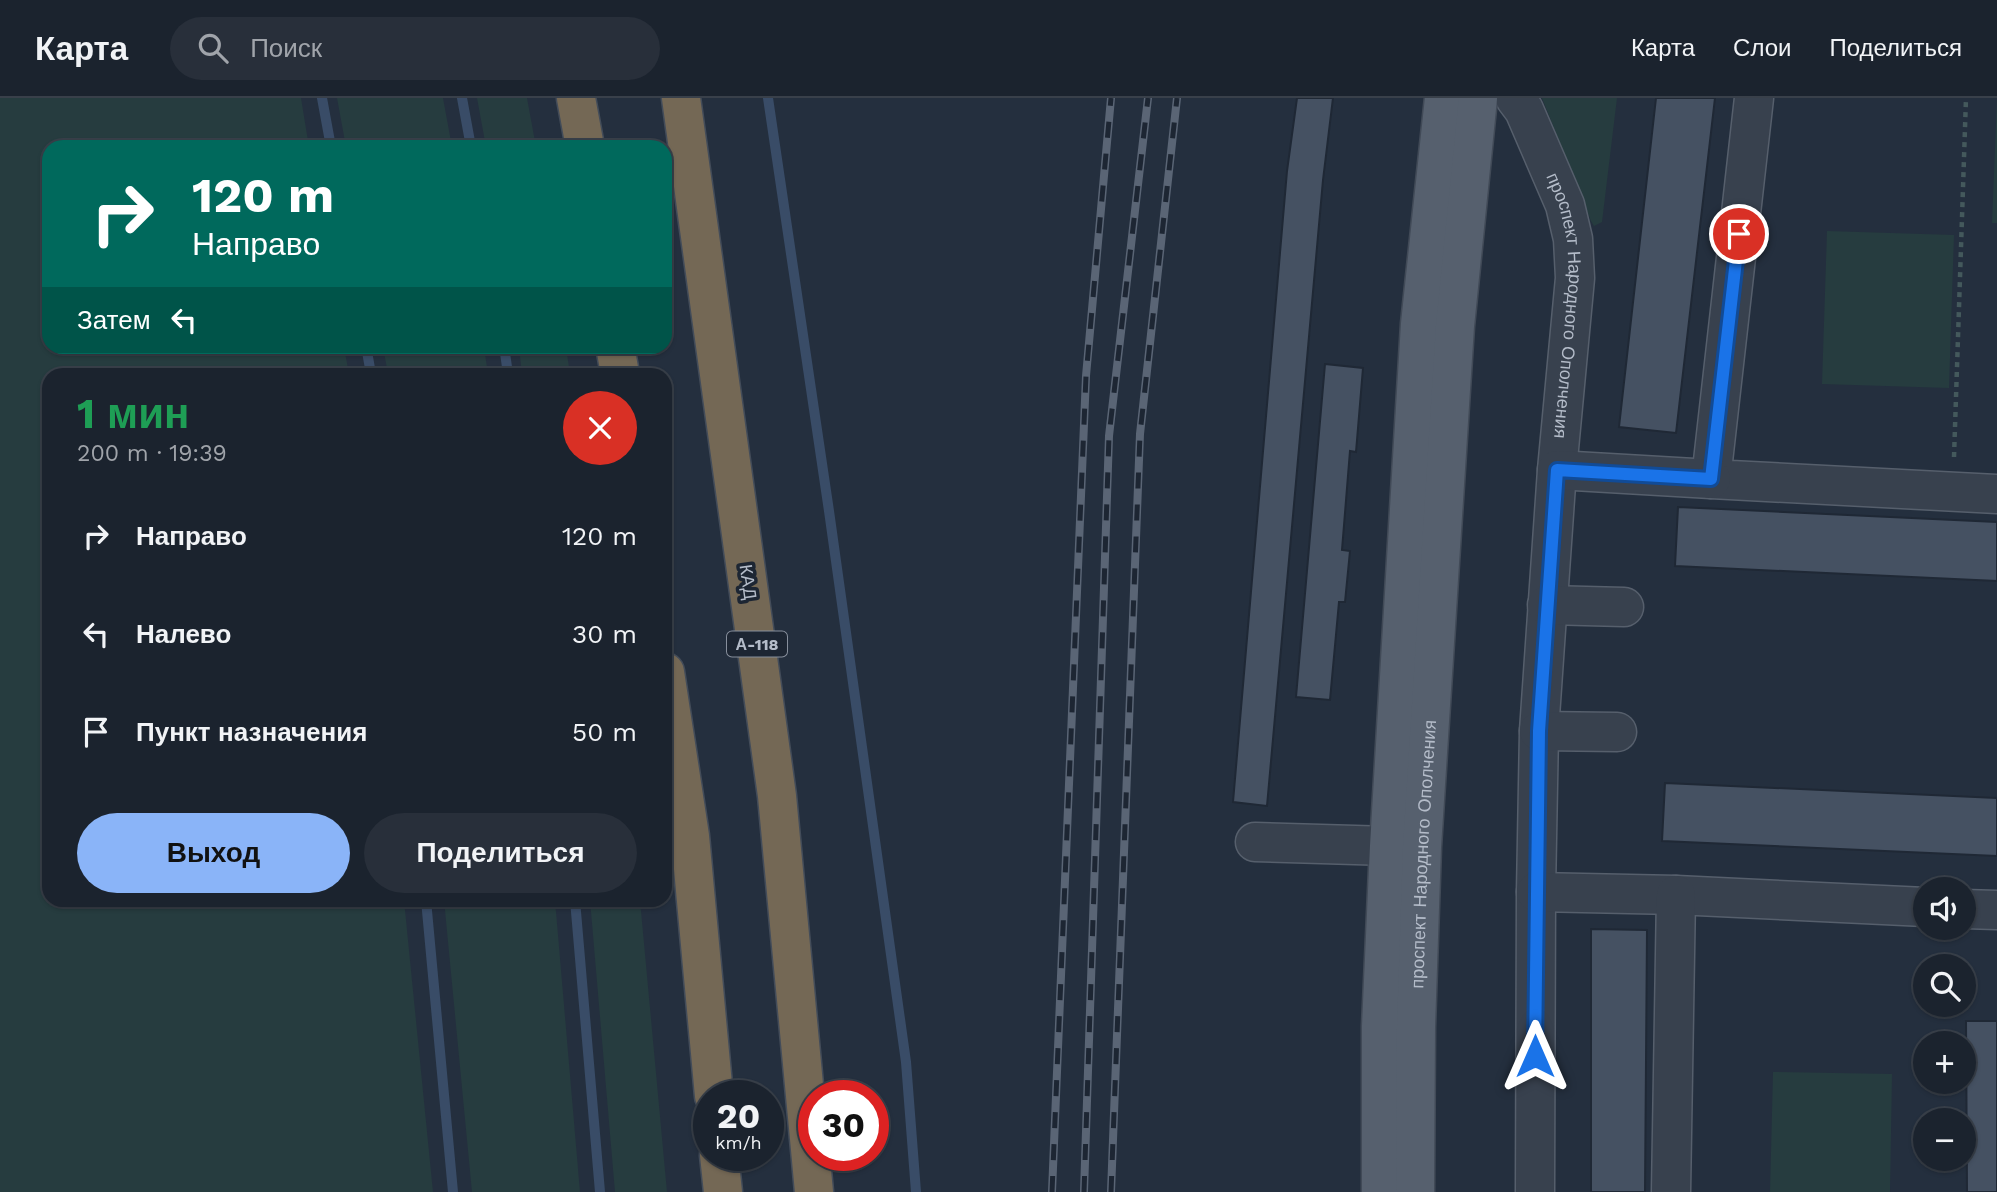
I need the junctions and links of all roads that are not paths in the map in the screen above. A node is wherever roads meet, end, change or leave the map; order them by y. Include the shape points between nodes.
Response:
1 (576, 98) edge
2 (681, 98) edge
3 (1444, 98) edge
4 (1478, 98) edge
5 (1515, 98) edge
6 (1754, 98) edge
7 (584, 140) edge
8 (1557, 470) junction
9 (1711, 479) junction
10 (1997, 494) edge
11 (1547, 605) junction
12 (1624, 607) dead end
13 (672, 718) edge
14 (1539, 731) junction
15 (1618, 733) dead end
16 (1255, 842) dead end
17 (1389, 846) junction
18 (1536, 892) junction
19 (1676, 895) junction
20 (1913, 906) edge
21 (1976, 909) edge
22 (1997, 910) edge
23 (713, 1080) edge
24 (721, 1171) edge
25 (723, 1192) edge
26 (814, 1192) edge
27 (1381, 1192) edge
28 (1415, 1192) edge
29 (1535, 1192) edge
30 (1671, 1192) edge

1 - 7 highway
2 - 26 highway, КАД / А-118 via 777,796
3 - 17 main road, проспект Народного Ополчения via 1420,324
4 - 28 main road, проспект Народного Ополчения via 1455,326 1424,820
5 - 8 street, проспект Народного Ополчения via 1565,205 1573,239 1575,278
6 - 9 street
8 - 9 street
8 - 11 street, проспект Народного Ополчения
9 - 10 street
11 - 12 street
11 - 14 street, проспект Народного Ополчения
13 - 23 highway via 690,836
14 - 15 street
14 - 18 street, проспект Народного Ополчения
16 - 17 street
17 - 27 main road, проспект Народного Ополчения via 1381,1026
18 - 19 street
18 - 29 street, проспект Народного Ополчения
19 - 20 street
19 - 30 street
21 - 22 street
24 - 25 highway

